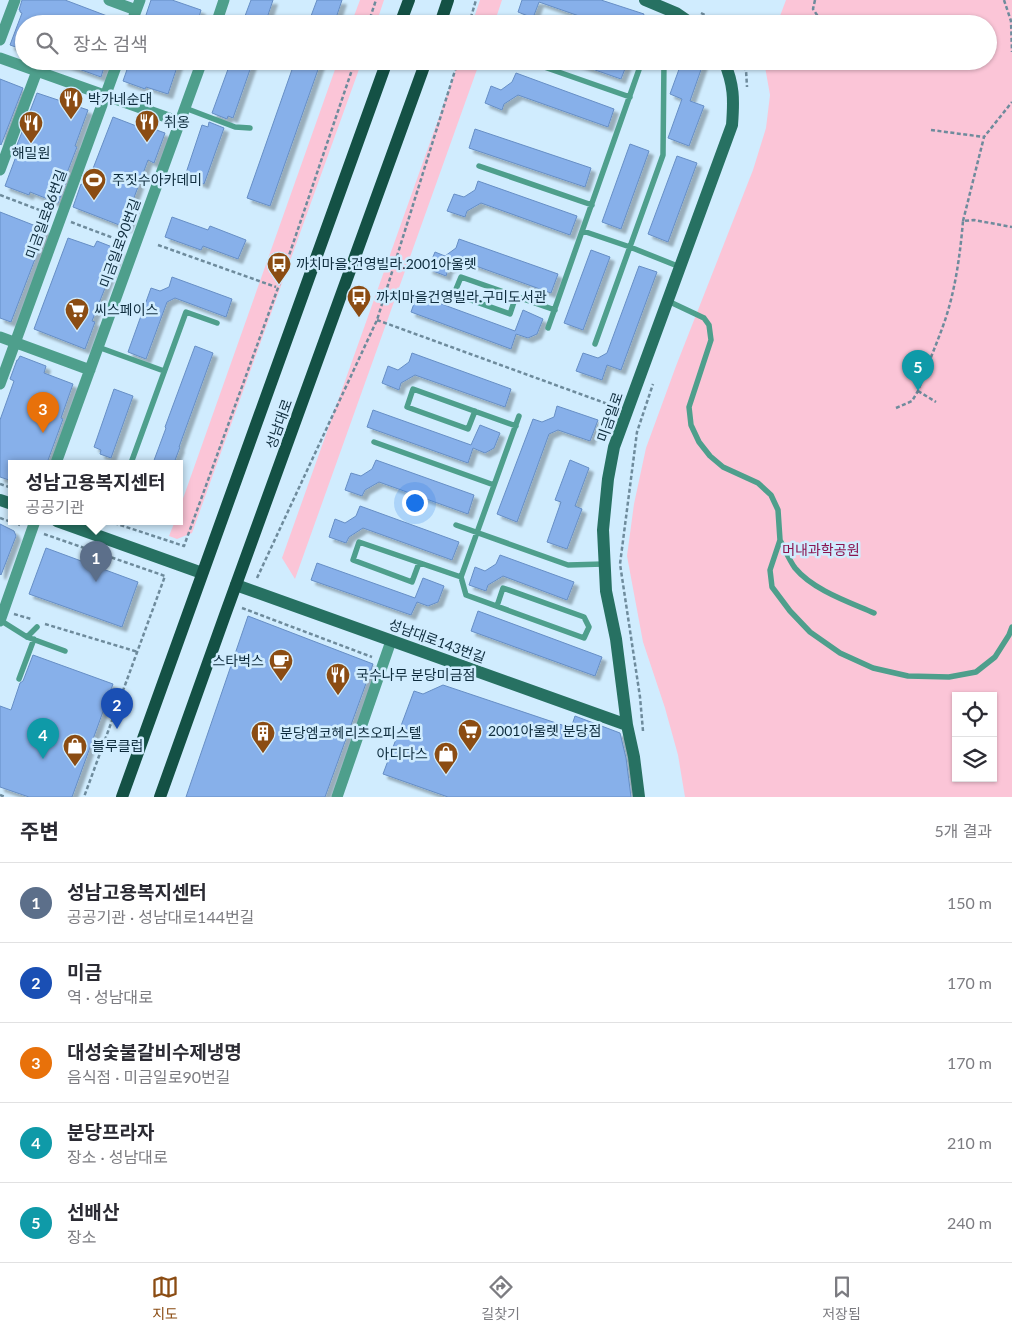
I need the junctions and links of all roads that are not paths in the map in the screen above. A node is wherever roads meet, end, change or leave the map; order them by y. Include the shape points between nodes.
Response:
1 (15, 0) edge
2 (109, 0) edge
3 (224, 0) edge
4 (409, 0) edge
5 (448, 0) edge
6 (645, 0) edge
7 (138, 5) edge
8 (219, 15) edge
9 (403, 15) edge
10 (443, 15) edge
11 (679, 15) edge
12 (0, 40) edge
13 (0, 58) edge
14 (15, 63) edge
15 (34, 70) edge
16 (115, 70) edge
17 (199, 70) edge
18 (384, 70) edge
19 (423, 70) edge
20 (553, 70) edge
21 (639, 70) edge
22 (664, 70) edge
23 (728, 70) edge
24 (37, 71) junction
25 (106, 96) junction
26 (630, 97) junction
27 (185, 108) junction
28 (180, 122) junction
29 (250, 128) dead end
30 (479, 166) dead end
31 (0, 170) edge
32 (592, 205) junction
33 (583, 231) junction
34 (630, 247) junction
35 (680, 267) junction
36 (516, 296) junction
37 (668, 301) junction
38 (555, 310) junction
39 (216, 323) dead end
40 (548, 328) dead end
41 (0, 337) edge
42 (15, 343) junction
43 (594, 344) dead end
44 (98, 347) junction
45 (90, 370) junction
46 (164, 371) junction
47 (0, 384) edge
48 (475, 411) junction
49 (519, 416) dead end
50 (516, 426) junction
51 (374, 442) dead end
52 (57, 460) edge
53 (132, 460) edge
54 (494, 485) junction
55 (34, 525) edge
56 (68, 525) edge
57 (456, 525) dead end
58 (476, 533) junction
59 (780, 540) junction
60 (419, 563) junction
61 (604, 564) junction
62 (202, 573) junction
63 (461, 577) junction
64 (236, 585) junction
65 (497, 606) junction
66 (874, 613) dead end
67 (1, 617) edge
68 (40, 625) road end
69 (1012, 627) edge
70 (27, 637) junction
71 (34, 639) junction
72 (391, 640) junction
73 (65, 651) dead end
74 (19, 679) dead end
75 (627, 725) junction
76 (122, 797) edge
77 (160, 797) edge
78 (337, 797) edge
79 (639, 797) edge

1 - 12 street
2 - 7 street
3 - 8 street
4 - 9 main road
5 - 10 main road
6 - 11 street
13 - 14 street
15 - 24 street
16 - 25 street, 미금일로86번길
17 - 27 street, 미금일로90번길
18 - 62 main road, 성남대로
19 - 64 main road, 성남대로
20 - 26 lane
21 - 26 lane
22 - 34 lane via 663,155
23 - 35 street, 미금일로 via 734,102 732,125
24 - 25 street
24 - 31 street
25 - 28 street
25 - 42 street, 미금일로86번길
26 - 32 lane
27 - 28 street, 미금일로90번길
27 - 29 lane via 236,127
28 - 44 street, 미금일로90번길
30 - 32 lane
32 - 33 lane
33 - 34 lane
33 - 38 lane
34 - 35 lane
34 - 43 lane
35 - 37 street, 미금일로
36 - 36 lane via 461,277 454,294 510,314
36 - 38 lane
37 - 59 lane via 704,318 709,325 711,340 689,407 691,425 710,456 723,467 758,483 771,495 778,510
37 - 61 street, 미금일로 via 614,448 605,500
38 - 40 lane
39 - 46 lane via 186,312
41 - 42 street
42 - 45 street
42 - 47 street, 미금일로86번길
44 - 45 street, 미금일로90번길
44 - 46 lane
45 - 52 street, 미금일로90번길
46 - 53 lane
48 - 48 lane via 413,389 407,407 468,429
48 - 50 lane
49 - 50 lane
50 - 54 lane
51 - 54 lane
54 - 58 lane
55 - 67 street
56 - 62 street
57 - 58 lane
58 - 61 lane via 568,565
58 - 63 lane
59 - 66 lane via 795,568 811,582
59 - 69 lane via 770,570 772,586 790,611 810,632 840,653 873,668 908,676 949,678 976,672 995,657
60 - 60 lane via 359,542 352,560 412,582
60 - 63 lane
61 - 75 street, 미금일로
62 - 76 main road, 성남대로
63 - 65 lane via 466,595
64 - 72 street, 성남대로143번길
64 - 77 main road, 성남대로
65 - 65 lane via 584,638 589,627 584,617 504,588
67 - 70 lane
68 - 70 lane
70 - 71 lane
71 - 73 lane
71 - 74 lane
72 - 75 street, 성남대로143번길
72 - 78 street
75 - 79 street, 미금일로

